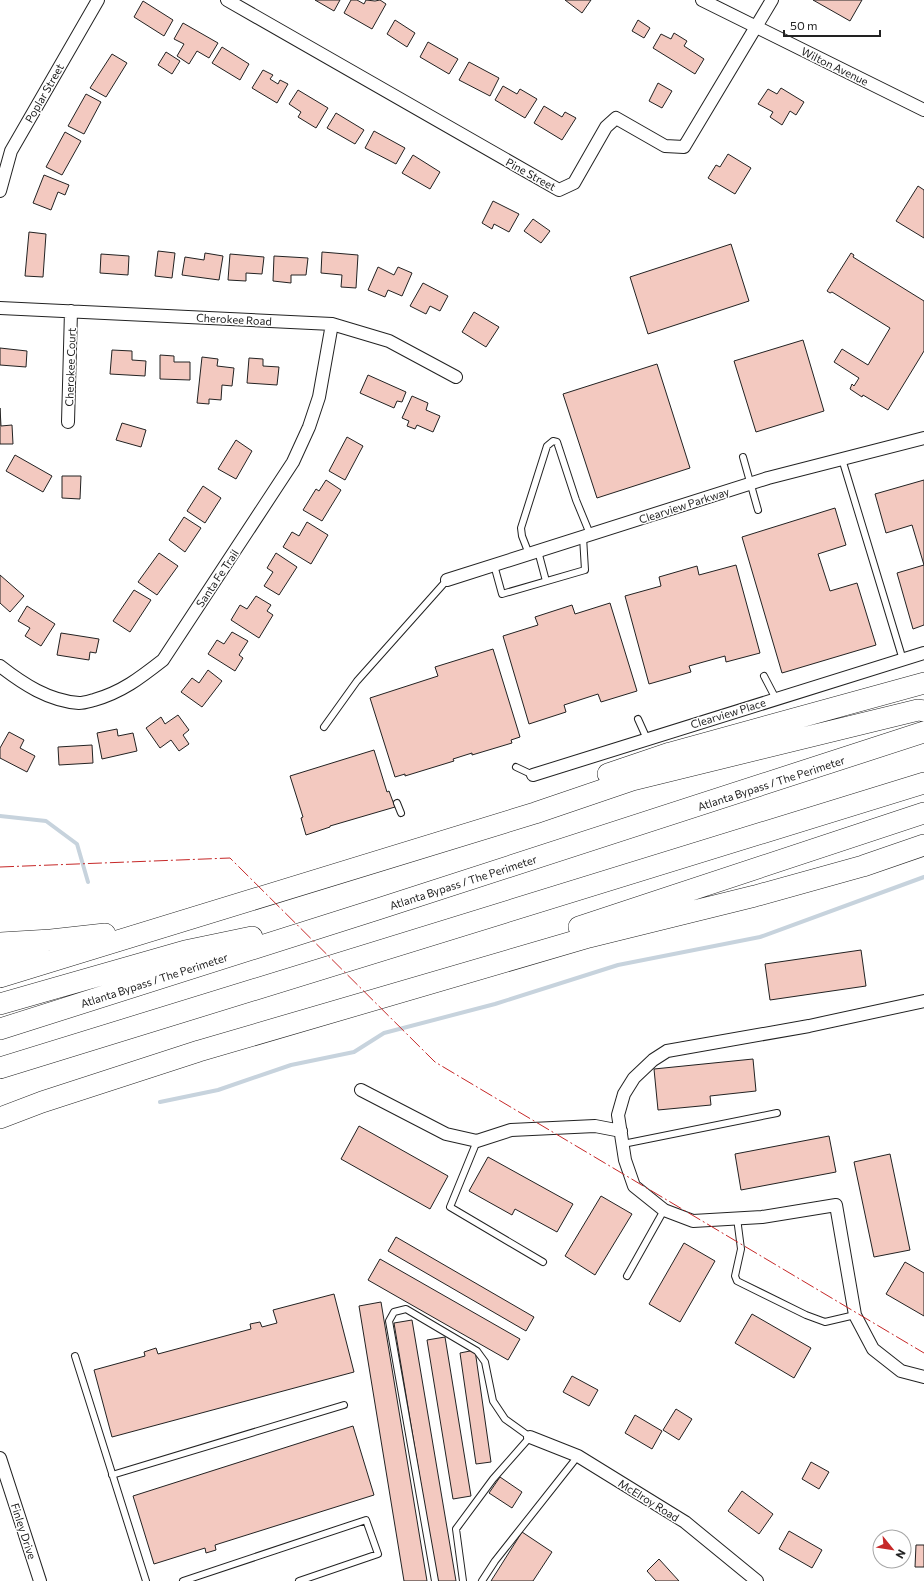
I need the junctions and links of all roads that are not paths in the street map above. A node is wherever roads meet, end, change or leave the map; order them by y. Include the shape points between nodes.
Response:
1 (98, 0) edge
2 (227, 0) edge
3 (702, 0) edge
4 (772, 0) edge
5 (756, 26) junction
6 (924, 110) edge
7 (6, 148) edge
8 (0, 190) edge
9 (0, 308) edge
10 (71, 311) junction
11 (332, 324) junction
12 (456, 377) dead end
13 (68, 422) dead end
14 (924, 438) edge
15 (743, 457) dead end
16 (842, 459) junction
17 (750, 484) junction
18 (758, 510) dead end
19 (586, 536) junction
20 (533, 552) junction
21 (494, 565) junction
22 (446, 580) joint
23 (546, 581) junction
24 (924, 653) edge
25 (903, 660) junction
26 (0, 666) edge
27 (764, 676) dead end
28 (924, 683) edge
29 (776, 699) junction
30 (924, 710) edge
31 (638, 719) dead end
32 (324, 727) dead end
33 (924, 732) edge
34 (647, 739) junction
35 (516, 767) dead end
36 (533, 775) joint
37 (924, 783) edge
38 (398, 803) dead end
39 (401, 813) dead end
40 (536, 813) junction
41 (924, 813) edge
42 (924, 845) edge
43 (378, 910) junction
44 (184, 920) junction
45 (116, 941) junction
46 (0, 943) edge
47 (0, 959) edge
48 (0, 977) edge
49 (924, 1001) edge
50 (0, 1004) edge
51 (356, 1006) junction
52 (0, 1029) edge
53 (0, 1068) edge
54 (361, 1090) dead end
55 (42, 1102) junction
56 (778, 1113) dead end
57 (0, 1114) edge
58 (0, 1118) edge
59 (621, 1131) junction
60 (477, 1141) junction
61 (623, 1144) junction
62 (664, 1210) junction
63 (737, 1218) junction
64 (543, 1262) dead end
65 (627, 1276) dead end
66 (855, 1315) junction
67 (74, 1356) dead end
68 (924, 1377) edge
69 (344, 1405) dead end
70 (530, 1437) junction
71 (578, 1456) junction
72 (0, 1458) edge
73 (112, 1475) junction
74 (40, 1581) edge
75 (146, 1581) edge
76 (183, 1581) edge
77 (299, 1581) edge
78 (435, 1581) edge
79 (464, 1581) edge
80 (482, 1581) edge
81 (757, 1581) edge

1 - 7 street, Poplar Street
2 - 5 street, Pine Street via 559,190 574,183 606,127 616,118 665,146 684,147
3 - 5 street, Wilton Avenue
4 - 5 street, Pine Street
5 - 6 street, Wilton Avenue
7 - 8 street, Poplar Street
9 - 10 street, Cherokee Road
10 - 11 street, Cherokee Road
10 - 13 street, Cherokee Court
11 - 12 street, Cherokee Road via 389,341
11 - 26 street, Santa Fe Trail via 319,397 293,462 163,660 136,682 106,696 81,703 57,699 31,688
14 - 16 street, Clearview Parkway
15 - 17 lane
16 - 17 street, Clearview Parkway
16 - 25 lane
17 - 18 lane
17 - 19 street, Clearview Parkway
19 - 20 street, Clearview Parkway
19 - 20 lane via 557,442 552,441 547,446 521,528 522,536
19 - 23 lane via 585,570
20 - 21 street, Clearview Parkway
20 - 23 lane
21 - 22 street, Clearview Parkway
21 - 23 lane via 502,594
22 - 32 lane via 357,681
24 - 25 street, Clearview Place
25 - 29 street, Clearview Place
27 - 29 lane
28 - 40 highway via 670,753 612,772 560,797
29 - 34 street, Clearview Place
30 - 40 highway via 632,780
31 - 34 lane
33 - 43 highway, Atlanta Bypass / The Perimeter
34 - 36 street, Clearview Place
35 - 36 lane
37 - 53 highway
38 - 39 lane
40 - 44 highway
41 - 51 highway via 489,957
42 - 51 highway via 863,866 589,937
43 - 50 highway via 184,951
43 - 52 highway, Atlanta Bypass / The Perimeter
44 - 45 highway
44 - 46 highway via 92,936
45 - 47 highway
45 - 48 highway
49 - 59 street via 809,1026 667,1051 634,1078 624,1094 618,1115
51 - 55 highway via 199,1051
54 - 60 street via 446,1134
55 - 57 highway
55 - 58 highway
56 - 61 lane
59 - 60 street via 595,1126 511,1130
59 - 61 street
60 - 64 lane via 450,1207
61 - 62 street via 625,1160 634,1186
62 - 63 street via 693,1221
62 - 65 lane
63 - 66 lane via 741,1249 735,1276 737,1281 825,1322
63 - 66 street via 762,1217 836,1205
66 - 68 street via 873,1349 901,1371
67 - 73 lane
69 - 73 lane
70 - 71 street, McElroy Road
70 - 78 lane via 505,1419 493,1401 485,1362 477,1351 406,1309 394,1312 388,1321
70 - 79 lane via 493,1479 456,1529
71 - 80 lane
71 - 81 street, McElroy Road via 685,1522
72 - 74 street, Finley Drive
73 - 75 lane
76 - 77 lane via 366,1520 378,1554

